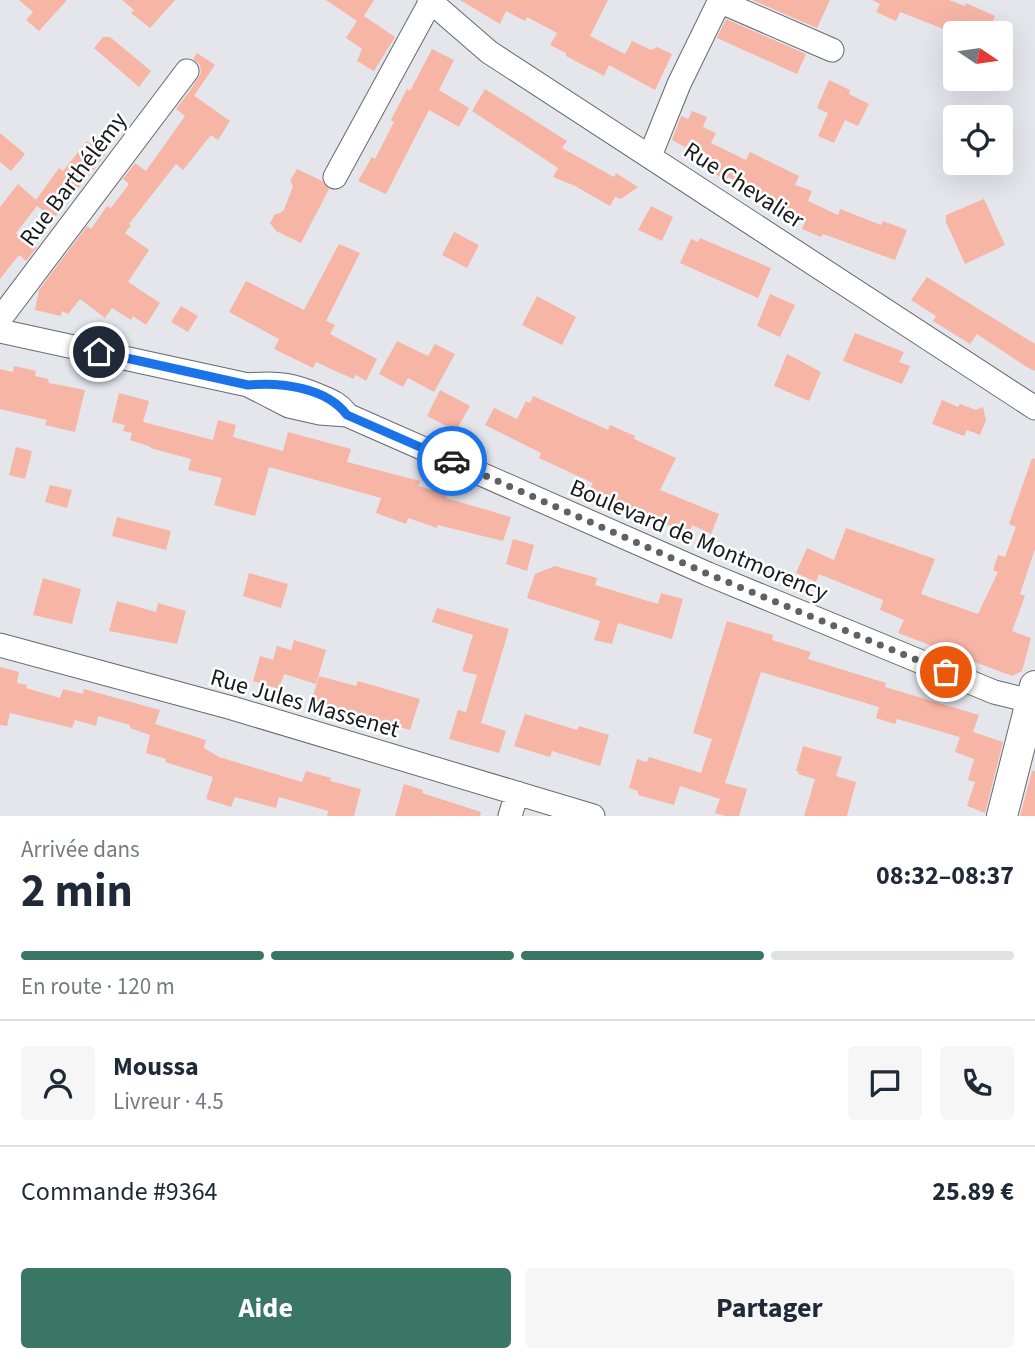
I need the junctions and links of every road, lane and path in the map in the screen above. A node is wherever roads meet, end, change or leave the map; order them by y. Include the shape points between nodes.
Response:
1 (720, 0) edge
2 (430, 1) edge
3 (832, 50) dead end
4 (187, 71) dead end
5 (650, 156) junction
6 (335, 177) dead end
7 (0, 320) edge
8 (0, 331) edge
9 (1035, 408) edge
10 (0, 645) edge
11 (1034, 696) edge
12 (517, 793) junction
13 (510, 816) edge
14 (593, 816) edge
15 (1002, 816) edge

1 - 3 street
1 - 5 street
2 - 5 street, Rue Chevalier via 489,52
2 - 6 street
4 - 7 street, Rue Barthélémy
5 - 9 street, Rue Chevalier
8 - 11 street, Boulevard de Montmorency via 248,385 296,386 340,406 347,415 705,582 993,692
10 - 12 street, Rue Jules Massenet
11 - 15 main road
12 - 13 street
12 - 14 street, Rue Jules Massenet

